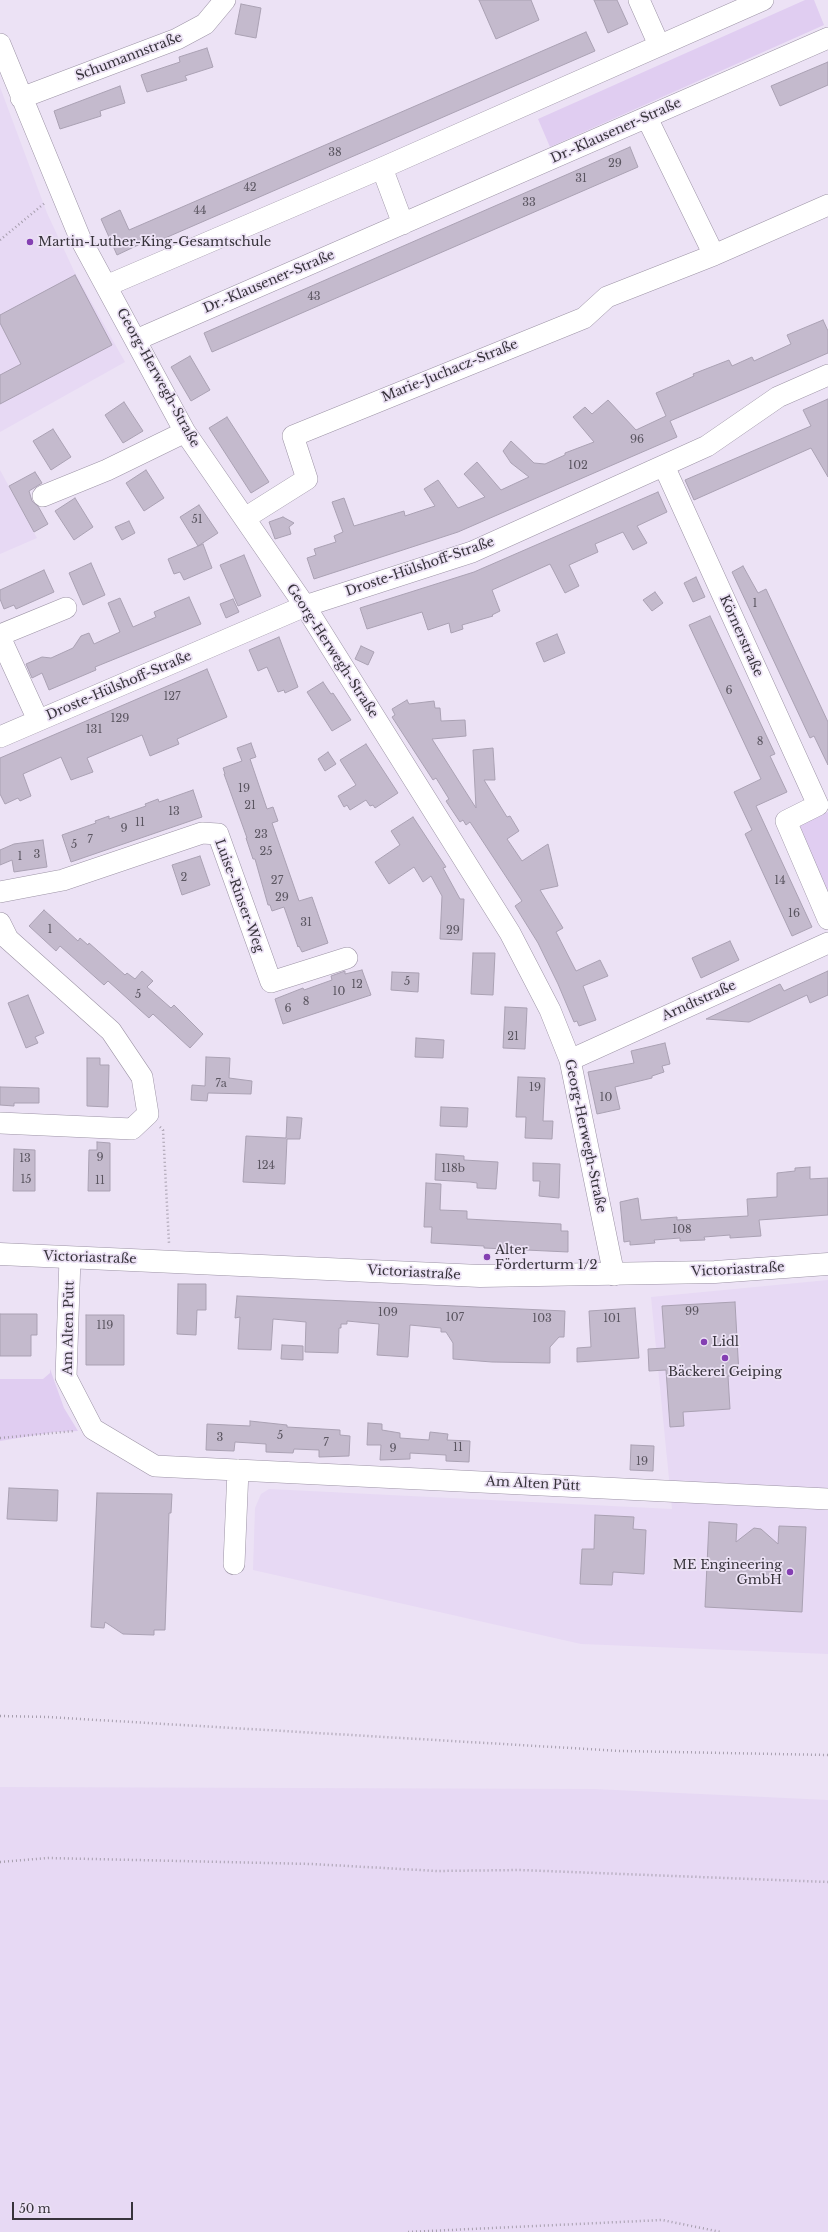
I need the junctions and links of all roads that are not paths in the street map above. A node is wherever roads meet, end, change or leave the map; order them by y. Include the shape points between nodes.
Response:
1 (225, 0) edge
2 (639, 0) edge
3 (763, 0) edge
4 (828, 38) edge
5 (0, 44) edge
6 (659, 45) junction
7 (21, 98) junction
8 (647, 118) junction
9 (382, 168) junction
10 (828, 205) edge
11 (403, 224) junction
12 (714, 255) junction
13 (106, 286) junction
14 (136, 340) junction
15 (828, 375) edge
16 (185, 432) junction
17 (664, 466) junction
18 (43, 496) dead end
19 (245, 518) junction
20 (305, 606) junction
21 (66, 608) dead end
22 (0, 636) edge
23 (38, 720) junction
24 (0, 736) edge
25 (823, 803) edge
26 (0, 892) edge
27 (828, 919) edge
28 (0, 924) edge
29 (828, 942) edge
30 (347, 958) dead end
31 (570, 1060) junction
32 (0, 1123) edge
33 (0, 1254) edge
34 (70, 1258) junction
35 (828, 1264) edge
36 (614, 1275) junction
37 (238, 1470) junction
38 (828, 1499) edge
39 (234, 1564) dead end

1 - 7 street, Schumannstraße via 205,24 176,40
2 - 6 street
3 - 6 street
4 - 8 street, Dr.-Klausener-Straße
5 - 7 street, Georg-Herwegh-Straße
6 - 9 street
7 - 13 street, Georg-Herwegh-Straße via 80,238
8 - 11 street, Dr.-Klausener-Straße
8 - 12 street
9 - 11 street
9 - 13 street
10 - 12 street, Marie-Juchacz-Straße
11 - 14 street, Dr.-Klausener-Straße
12 - 19 street, Marie-Juchacz-Straße via 607,297 584,318 293,436 307,479
13 - 14 street, Georg-Herwegh-Straße
14 - 16 street, Georg-Herwegh-Straße
15 - 17 street, Droste-Hülshoff-Straße via 778,397 708,446
16 - 18 street via 107,470
16 - 19 street, Georg-Herwegh-Straße
17 - 20 street, Droste-Hülshoff-Straße via 472,552
17 - 25 street, Körnerstraße
19 - 20 street, Georg-Herwegh-Straße
20 - 23 street, Droste-Hülshoff-Straße
20 - 31 street, Georg-Herwegh-Straße via 510,933 550,1010
21 - 22 street
22 - 23 street
23 - 24 street, Droste-Hülshoff-Straße
25 - 27 street, Körnerstraße via 786,821
26 - 30 street, Luise-Rinser-Weg via 63,880 202,833 218,834 271,982
28 - 32 street via 8,939 111,1031 142,1077 148,1114 132,1129
29 - 31 street, Arndtstraße
31 - 36 street, Georg-Herwegh-Straße
33 - 34 main road, Victoriastraße
34 - 36 main road, Victoriastraße via 480,1276
34 - 37 street, Am Alten Pütt via 66,1377 93,1429 155,1466
35 - 36 main road, Victoriastraße via 715,1272
37 - 38 street, Am Alten Pütt
37 - 39 street

